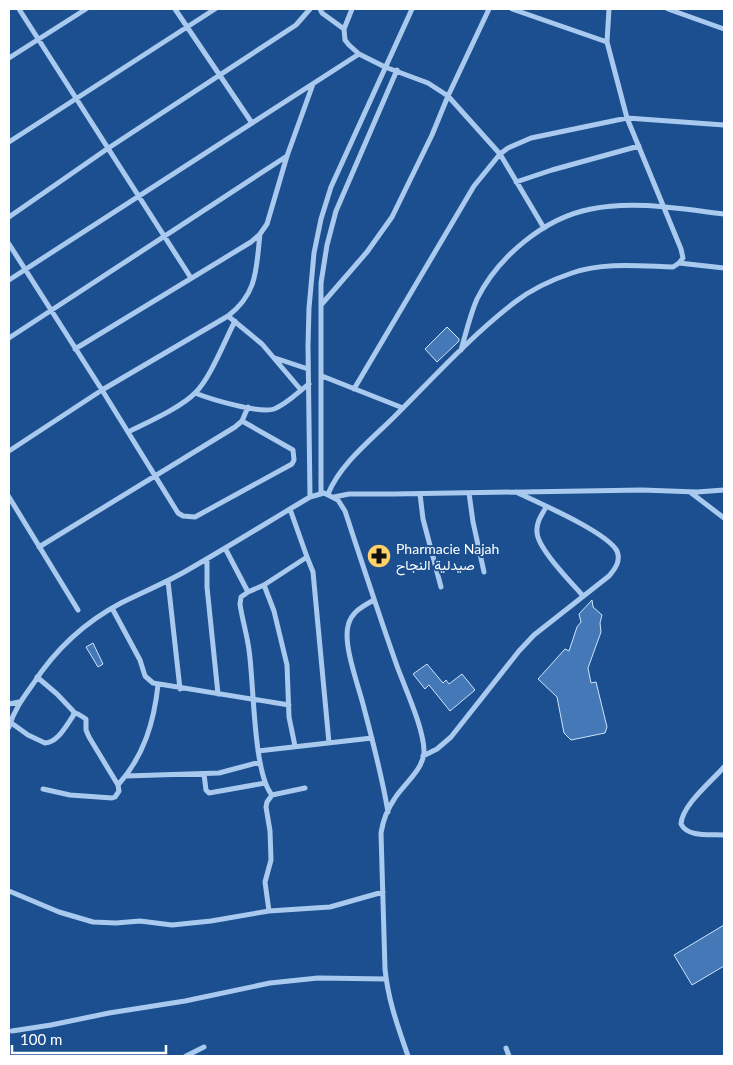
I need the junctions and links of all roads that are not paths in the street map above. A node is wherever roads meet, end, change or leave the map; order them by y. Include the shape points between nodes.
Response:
1 (19, 9) edge
2 (86, 9) edge
3 (175, 9) edge
4 (215, 9) edge
5 (310, 9) edge
6 (320, 9) edge
7 (352, 9) edge
8 (412, 9) edge
9 (490, 9) edge
10 (512, 9) edge
11 (609, 9) edge
12 (668, 9) edge
13 (187, 26) junction
14 (344, 28) junction
15 (724, 28) edge
16 (38, 39) junction
17 (607, 42) junction
18 (359, 54) junction
19 (9, 58) edge
20 (385, 67) junction
21 (396, 70) junction
22 (219, 75) junction
23 (314, 83) junction
24 (448, 96) junction
25 (76, 98) junction
26 (627, 118) junction
27 (252, 123) junction
28 (724, 124) edge
29 (9, 142) edge
30 (639, 146) junction
31 (107, 149) junction
32 (500, 154) junction
33 (287, 156) junction
34 (516, 182) junction
35 (139, 196) junction
36 (664, 207) junction
37 (724, 214) edge
38 (9, 216) edge
39 (544, 228) junction
40 (260, 234) junction
41 (163, 236) junction
42 (9, 244) edge
43 (679, 263) junction
44 (724, 268) edge
45 (26, 270) junction
46 (191, 278) junction
47 (9, 280) edge
48 (321, 305) junction
49 (52, 311) junction
50 (228, 316) junction
51 (235, 321) junction
52 (9, 338) edge
53 (75, 349) junction
54 (461, 350) junction
55 (275, 358) junction
56 (308, 369) junction
57 (322, 376) junction
58 (309, 384) junction
59 (354, 389) junction
60 (102, 390) junction
61 (301, 390) junction
62 (196, 393) junction
63 (248, 407) junction
64 (402, 408) junction
65 (242, 421) junction
66 (128, 432) junction
67 (9, 451) edge
68 (154, 476) junction
69 (724, 490) edge
70 (516, 492) junction
71 (690, 492) junction
72 (321, 493) junction
73 (469, 493) junction
74 (328, 494) junction
75 (420, 494) junction
76 (9, 497) edge
77 (310, 497) junction
78 (334, 497) junction
79 (546, 507) junction
80 (290, 509) junction
81 (724, 518) edge
82 (39, 547) junction
83 (225, 548) junction
84 (307, 557) junction
85 (207, 559) junction
86 (484, 572) dead end
87 (168, 581) junction
88 (264, 585) junction
89 (441, 587) dead end
90 (248, 592) junction
91 (583, 596) junction
92 (374, 600) junction
93 (112, 608) junction
94 (78, 610) dead end
95 (37, 678) junction
96 (158, 685) junction
97 (180, 689) junction
98 (218, 694) junction
99 (254, 698) junction
100 (19, 702) junction
101 (9, 704) edge
102 (289, 705) junction
103 (74, 713) junction
104 (10, 724) edge
105 (372, 738) junction
106 (329, 743) junction
107 (295, 746) junction
108 (258, 752) junction
109 (424, 756) junction
110 (260, 762) junction
111 (724, 767) edge
112 (204, 774) junction
113 (126, 776) junction
114 (266, 783) junction
115 (118, 785) junction
116 (305, 788) dead end
117 (43, 789) dead end
118 (272, 795) junction
119 (388, 812) junction
120 (724, 835) edge
121 (9, 891) edge
122 (383, 892) junction
123 (269, 911) junction
124 (386, 980) junction
125 (12, 1031) dead end
126 (204, 1047) dead end
127 (506, 1048) dead end
128 (186, 1056) edge
129 (408, 1056) edge
130 (509, 1056) edge

1 - 16 street
2 - 16 street
3 - 13 street
4 - 13 street
5 - 22 street via 296,25
6 - 14 street
7 - 14 street
8 - 20 street
9 - 24 street
10 - 17 street
11 - 17 street
12 - 15 street
13 - 22 street
13 - 25 street
14 - 18 street via 345,40
16 - 19 street
16 - 25 street
17 - 26 street
18 - 20 street
18 - 23 street
20 - 21 street
20 - 56 street via 331,186 321,219 309,301
21 - 24 street via 428,83
21 - 48 street via 336,211 324,258
22 - 27 street
22 - 31 street
23 - 27 street
23 - 33 street
24 - 32 street
24 - 48 street via 392,216 367,252
25 - 29 street
25 - 31 street
26 - 28 street
26 - 30 street
26 - 32 street via 531,138
27 - 35 street
30 - 34 street
30 - 36 street
31 - 35 street
31 - 38 street
32 - 34 street
32 - 59 street via 474,186
33 - 40 street via 267,224
33 - 41 street
34 - 39 street
35 - 41 street
35 - 45 street
36 - 37 street
36 - 39 street via 591,209
36 - 43 street via 683,253
39 - 54 street via 524,241 488,281 477,300
40 - 46 street
40 - 50 street via 252,288 240,307
41 - 46 street
41 - 49 street
42 - 45 street
43 - 44 street
43 - 54 street via 673,266 608,266 555,279 515,302
45 - 47 street
45 - 49 street
46 - 53 street
48 - 57 street
49 - 52 street
49 - 53 street
50 - 51 street
50 - 60 street
51 - 55 street
51 - 62 street
53 - 60 street
54 - 64 street
55 - 56 street
55 - 61 street
56 - 58 street
57 - 59 street
57 - 72 street
58 - 61 street
58 - 77 street
59 - 64 street
60 - 66 street
60 - 67 street
61 - 63 street via 275,408
62 - 63 street
62 - 66 street
63 - 65 street
64 - 74 street via 344,468
65 - 68 street
65 - 68 street via 293,450 292,464 189,517 178,513
66 - 68 street
68 - 82 street
69 - 71 street
70 - 71 street
70 - 73 street
70 - 79 street
71 - 81 street
72 - 74 street
72 - 77 street
73 - 75 street
73 - 86 street
74 - 78 street
75 - 78 street
75 - 89 street
76 - 82 street
77 - 80 street
78 - 92 street via 345,511
79 - 91 street via 537,524 538,538
79 - 91 street via 600,536 617,552 619,558 615,570
80 - 83 street
80 - 84 street
82 - 94 street
83 - 85 street
83 - 90 street
84 - 88 street
84 - 106 street via 313,572
85 - 87 street
85 - 98 street
87 - 93 street
87 - 97 street
88 - 90 street
88 - 102 street via 287,665
90 - 99 street via 240,604 250,651
91 - 109 street via 534,635 451,737
92 - 105 street via 354,613 348,626 348,648
92 - 109 street via 418,724
93 - 95 street via 69,641
93 - 96 street via 145,676
95 - 100 street
95 - 103 street
96 - 97 street
96 - 113 street via 153,719 135,763
97 - 98 street
98 - 99 street
99 - 102 street
99 - 108 street
100 - 101 street
100 - 104 street
102 - 107 street
103 - 104 street via 57,738 49,743 40,742
103 - 115 street via 86,719 89,737
105 - 106 street
105 - 119 street
106 - 107 street
107 - 108 street
108 - 110 street
109 - 119 street
110 - 112 street via 228,772
110 - 114 street
111 - 120 street via 688,807 682,824 694,834
112 - 113 street
112 - 114 street via 209,793
113 - 115 street
114 - 118 street
115 - 117 street via 119,791 112,798
116 - 118 street
118 - 123 street via 266,802 271,860 265,882
119 - 122 street via 381,833
121 - 123 street via 93,922 140,921 182,925
122 - 123 street via 330,907
122 - 124 street
124 - 125 street via 318,978 270,982 185,1001
124 - 129 street
126 - 128 street
127 - 130 street

